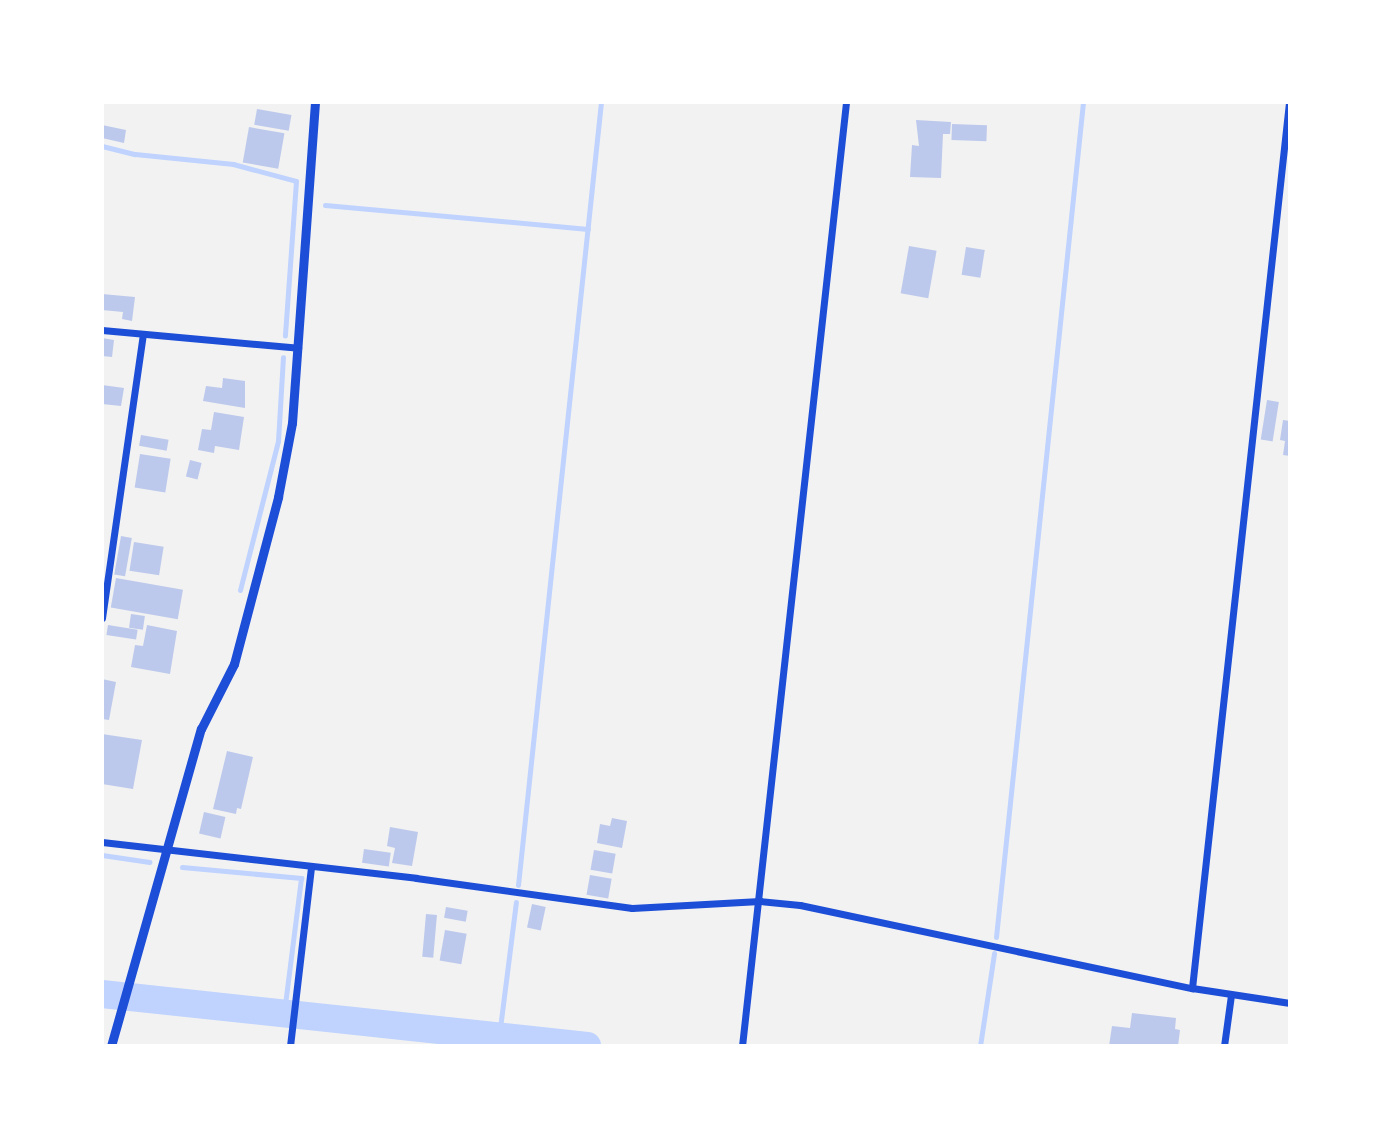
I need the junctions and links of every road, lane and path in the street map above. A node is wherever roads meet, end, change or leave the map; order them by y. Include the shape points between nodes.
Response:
1 (315, 102) edge
2 (846, 102) edge
3 (1289, 102) edge
4 (102, 330) edge
5 (143, 334) junction
6 (298, 348) junction
7 (105, 578) edge
8 (102, 618) edge
9 (102, 842) edge
10 (165, 850) junction
11 (311, 867) junction
12 (760, 901) junction
13 (1192, 988) junction
14 (1231, 995) junction
15 (1290, 1003) edge
16 (111, 1046) edge
17 (290, 1046) edge
18 (742, 1046) edge
19 (1224, 1046) edge

1 - 6 street
2 - 12 street
3 - 13 street
4 - 5 street
5 - 6 street
5 - 7 street
6 - 10 street via 292,423 278,497 234,664 201,729
7 - 8 street
9 - 10 street
10 - 11 street
10 - 16 street
11 - 12 street via 632,908
11 - 17 street
12 - 13 street via 845,913
12 - 18 street
13 - 14 street
14 - 15 street
14 - 19 street

